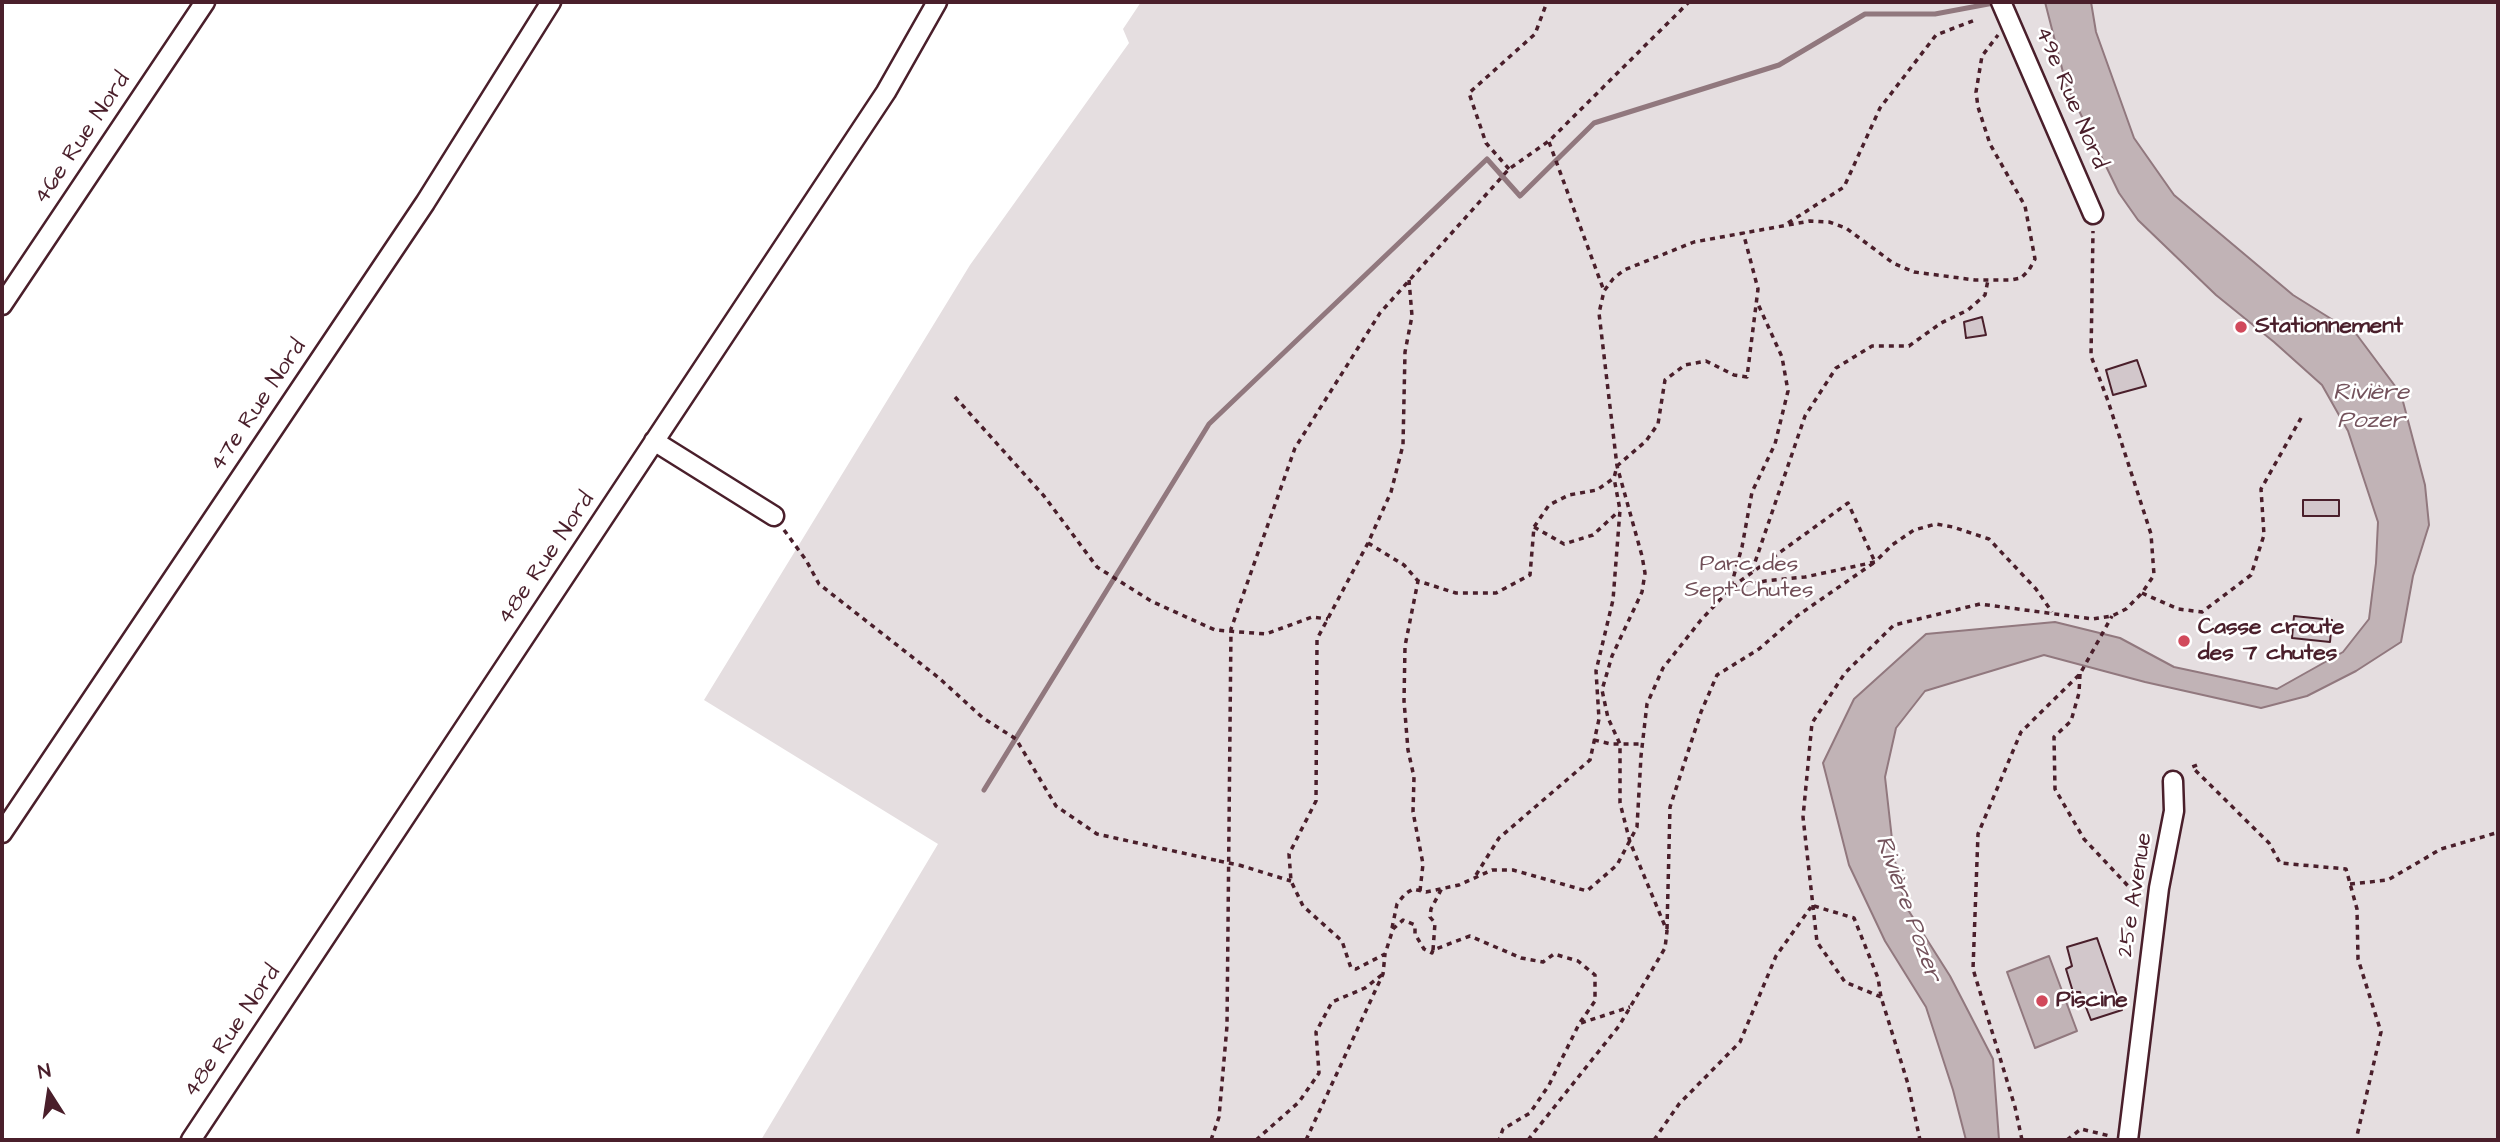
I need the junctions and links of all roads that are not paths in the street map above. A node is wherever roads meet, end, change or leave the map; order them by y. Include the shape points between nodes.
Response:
1 (205, 2) edge
2 (551, 2) edge
3 (937, 2) edge
4 (2001, 2) edge
5 (2093, 214) road end
6 (2, 304) edge
7 (654, 441) junction
8 (774, 516) road end
9 (2173, 781) dead end
10 (2, 833) edge
11 (2119, 1138) edge
12 (191, 1140) edge

1 - 6 street, 46e Rue Nord
2 - 10 street, 47e Rue Nord via 425,203
3 - 7 street, 48e Rue Nord via 886,92
4 - 5 street, 49e Rue Nord
7 - 8 street
7 - 12 street, 48e Rue Nord
9 - 11 street, 25e Avenue via 2174,811

